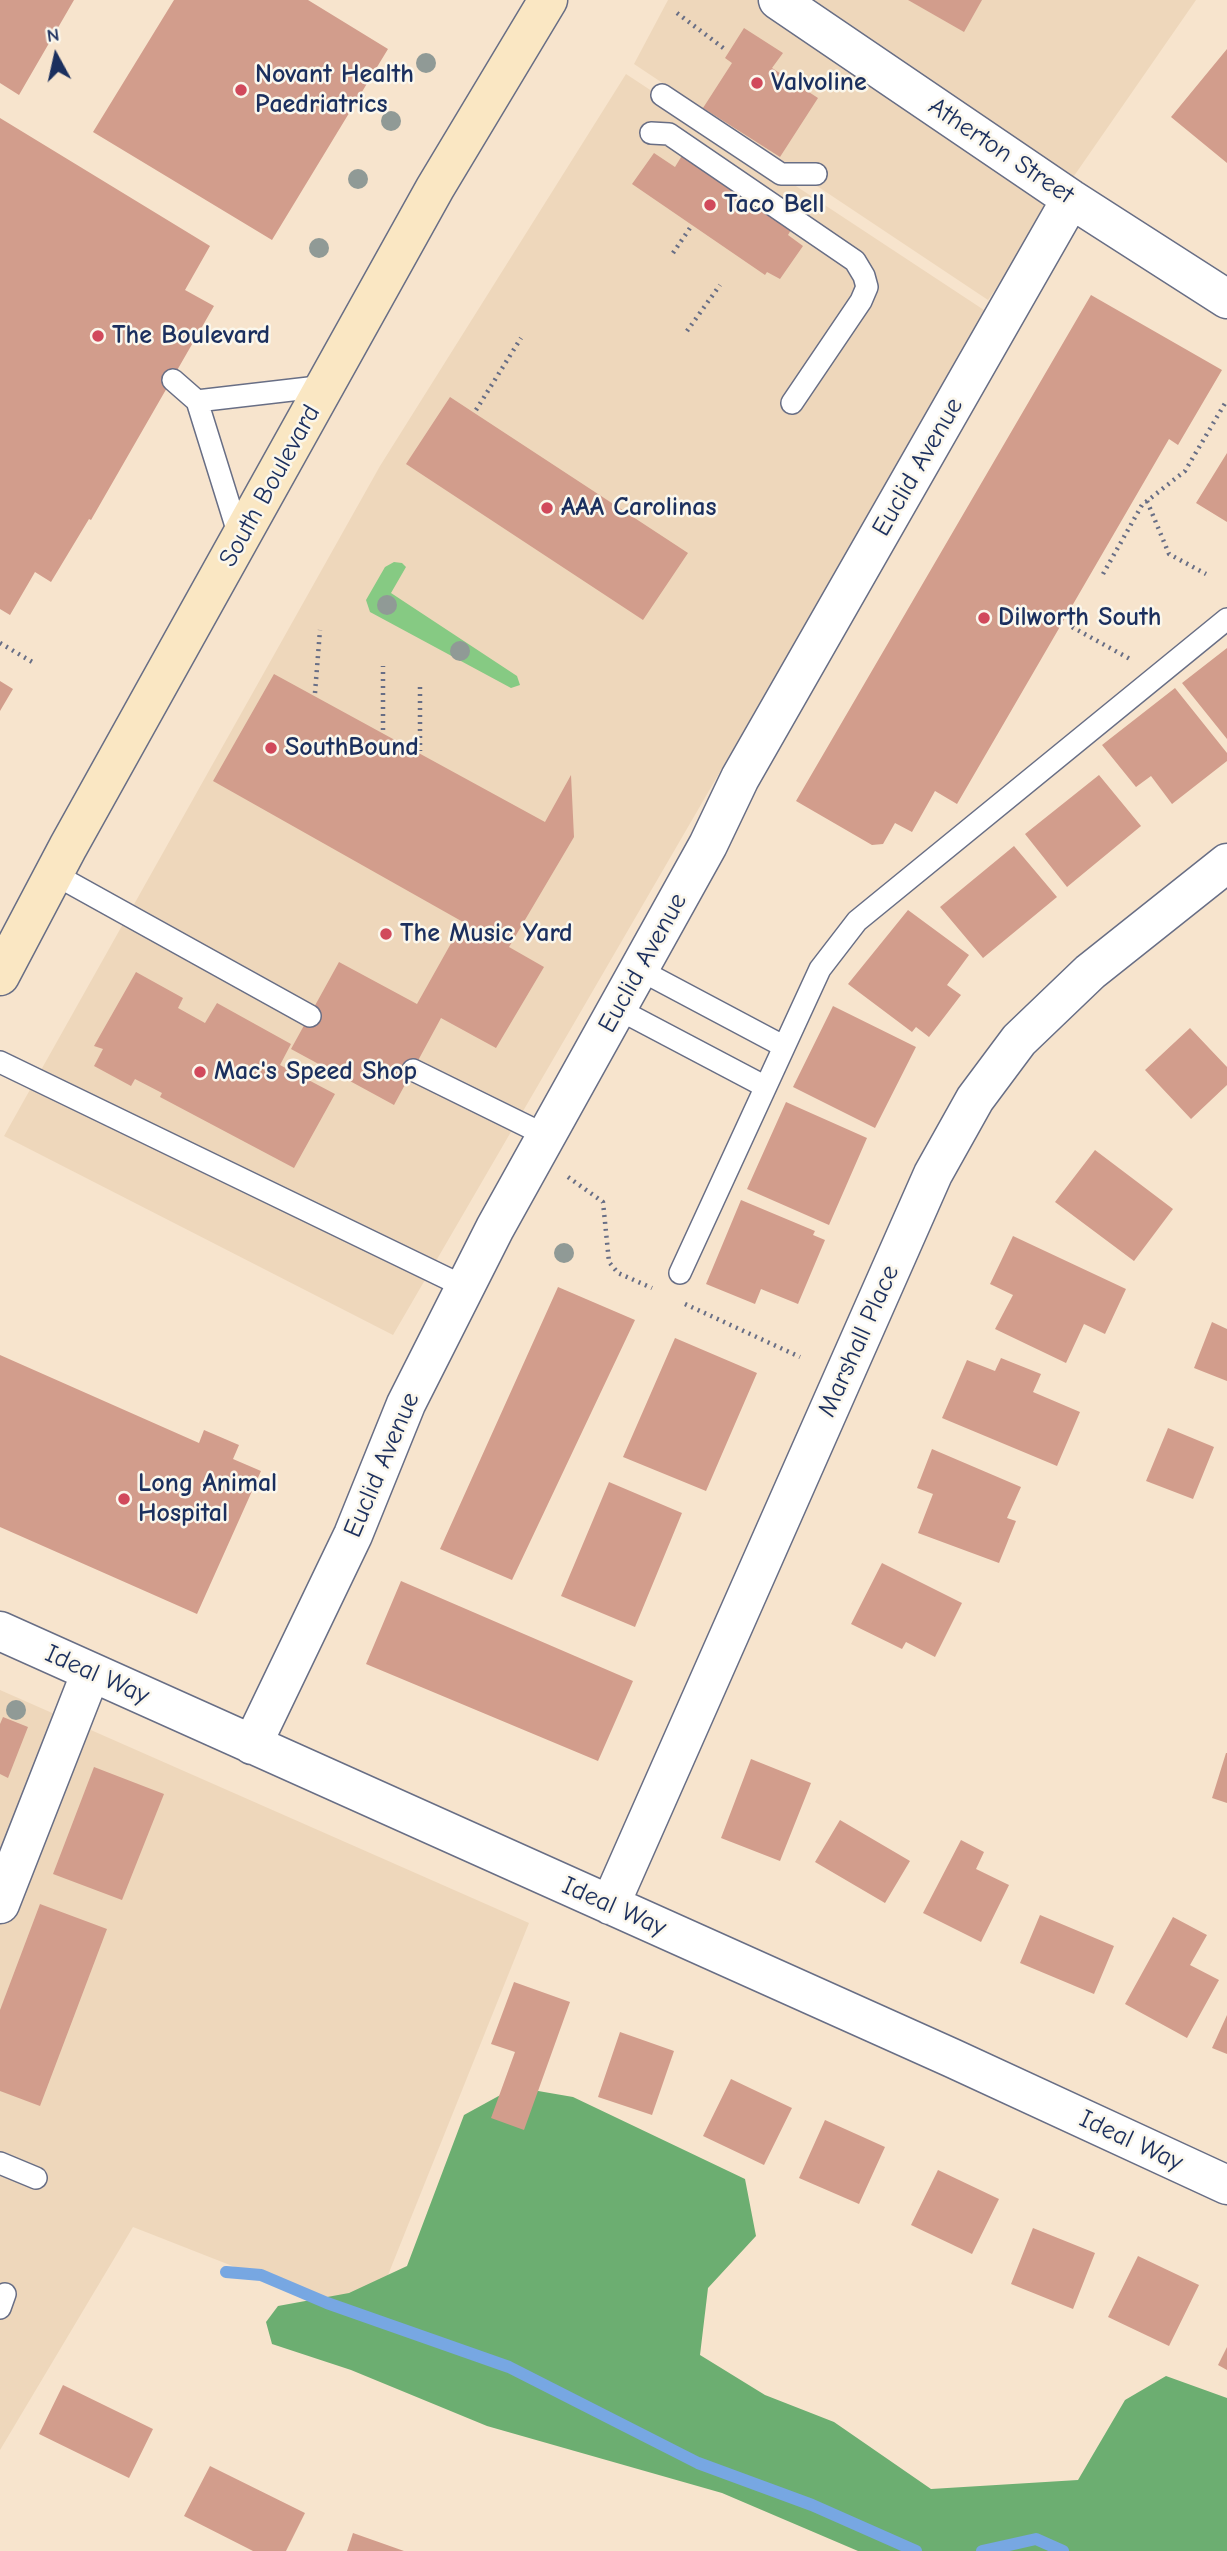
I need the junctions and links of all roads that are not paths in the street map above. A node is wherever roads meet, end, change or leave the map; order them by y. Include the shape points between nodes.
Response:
1 (548, 0) edge
2 (778, 0) edge
3 (662, 95) dead end
4 (652, 133) dead end
5 (816, 174) dead end
6 (1071, 199) junction
7 (1227, 299) edge
8 (173, 380) dead end
9 (326, 386) junction
10 (197, 401) junction
11 (792, 403) dead end
12 (240, 539) junction
13 (1227, 620) edge
14 (1227, 863) edge
15 (54, 874) junction
16 (640, 970) junction
17 (0, 976) edge
18 (618, 1009) junction
19 (310, 1016) dead end
20 (783, 1046) junction
21 (0, 1062) edge
22 (413, 1070) dead end
23 (764, 1086) junction
24 (545, 1135) junction
25 (680, 1273) dead end
26 (465, 1287) junction
27 (0, 1631) edge
28 (91, 1672) junction
29 (253, 1745) junction
30 (0, 1904) edge
31 (610, 1905) junction
32 (0, 2163) edge
33 (36, 2178) dead end
34 (1227, 2185) edge

1 - 9 main road, South Boulevard via 435,188
2 - 6 street, Atherton Street
3 - 5 lane via 781,174
4 - 11 lane via 669,134 680,141 855,261 864,276 867,287 861,301
6 - 7 street, Atherton Street
6 - 16 street, Euclid Avenue via 740,778
8 - 10 lane
9 - 10 lane
9 - 12 main road, South Boulevard
10 - 12 lane
12 - 15 main road, South Boulevard
13 - 20 lane via 857,921 820,969
14 - 31 street, Marshall Place via 1090,972 1019,1040 975,1099 933,1174
15 - 17 main road, South Boulevard
15 - 19 lane
16 - 18 street, Euclid Avenue
16 - 20 lane
18 - 23 lane
18 - 24 street, Euclid Avenue
20 - 23 lane
21 - 26 lane
22 - 24 lane
23 - 25 lane
24 - 26 street, Euclid Avenue
26 - 29 street, Euclid Avenue via 406,1404 353,1535
27 - 28 street, Ideal Way
28 - 29 street, Ideal Way
28 - 30 street
29 - 31 street, Ideal Way
31 - 34 street, Ideal Way
32 - 33 lane

